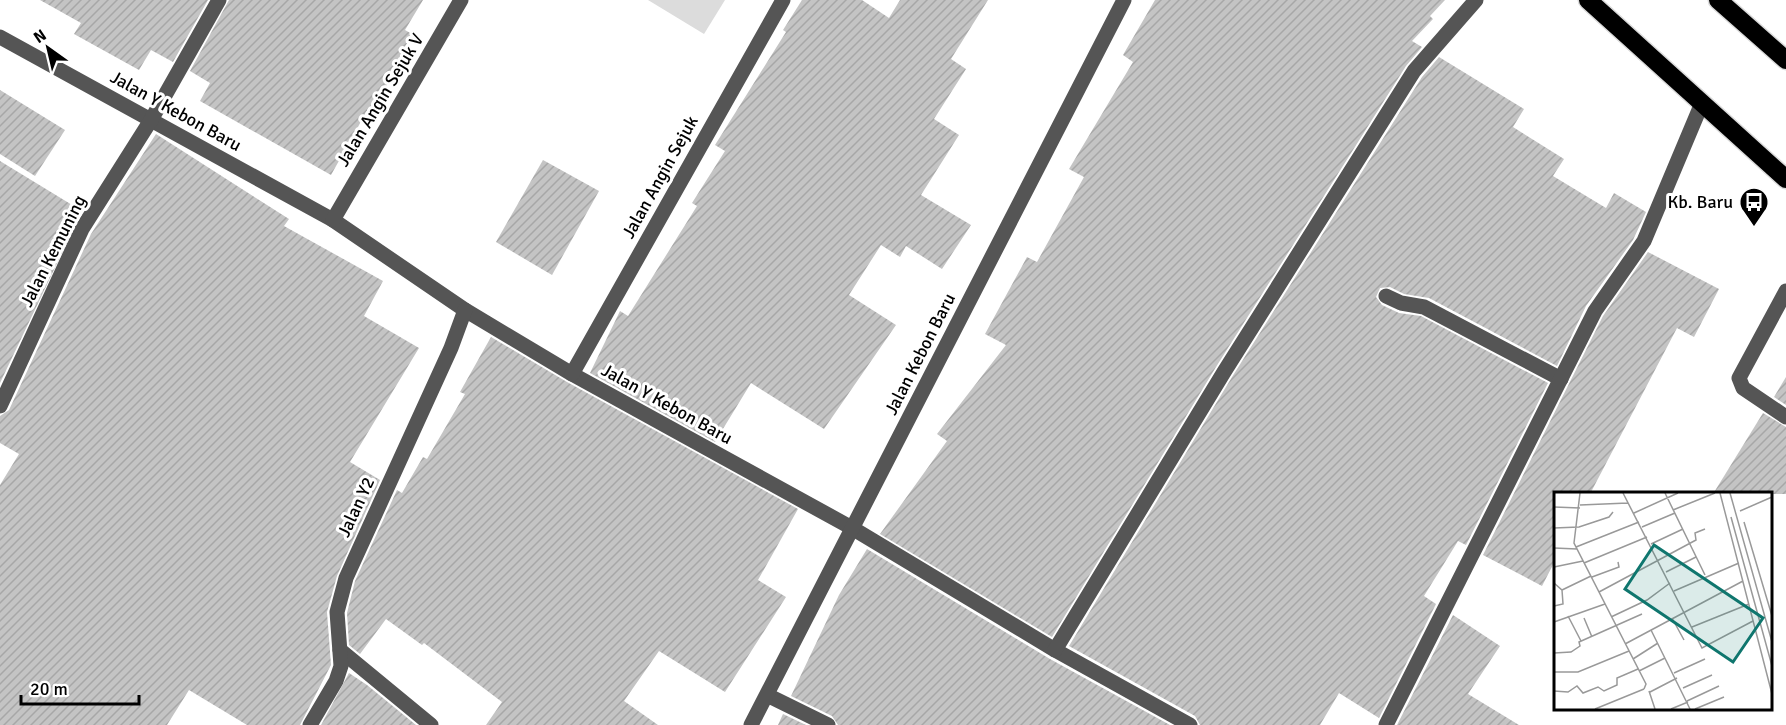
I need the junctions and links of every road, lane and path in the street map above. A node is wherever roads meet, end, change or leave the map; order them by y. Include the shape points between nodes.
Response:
1 (219, 0) edge
2 (461, 0) edge
3 (783, 0) edge
4 (1124, 0) edge
5 (1476, 0) edge
6 (1588, 0) edge
7 (1718, 0) edge
8 (0, 37) edge
9 (1786, 60) edge
10 (1702, 103) junction
11 (151, 120) junction
12 (1786, 179) edge
13 (333, 220) junction
14 (1786, 291) edge
15 (1386, 296) dead end
16 (465, 310) junction
17 (572, 374) junction
18 (1561, 379) junction
19 (0, 406) edge
20 (1786, 417) edge
21 (852, 528) junction
22 (340, 650) junction
23 (1055, 650) junction
24 (767, 695) junction
25 (310, 725) edge
26 (431, 725) edge
27 (751, 725) edge
28 (828, 725) edge
29 (1190, 725) edge
30 (1386, 725) edge

1 - 11 street, Jalan Kemuning
2 - 13 street, Jalan Angin Sejuk V
3 - 17 street, Jalan Angin Sejuk
4 - 21 street, Jalan Kebon Baru
5 - 23 street via 1414,71
6 - 10 highway
7 - 9 highway
8 - 11 street, Jalan Y Kebon Baru
10 - 12 highway
10 - 18 street via 1644,241 1595,311
11 - 13 street, Jalan Y Kebon Baru
11 - 19 street, Jalan Kemuning via 82,229
13 - 16 street, Jalan Y Kebon Baru
14 - 20 street via 1739,378 1743,388
15 - 18 street via 1424,307
16 - 17 street, Jalan Y Kebon Baru
16 - 22 street, Jalan Y2 via 346,578 337,612
17 - 21 street, Jalan Y Kebon Baru
18 - 30 street
21 - 23 street, Jalan Y Kebon Baru
21 - 24 street, Jalan Kebon Baru
22 - 25 street, Jalan Y2 via 341,666 336,681
22 - 26 street
23 - 29 street, Jalan Y Kebon Baru
24 - 27 street, Jalan Kebon Baru
24 - 28 street

